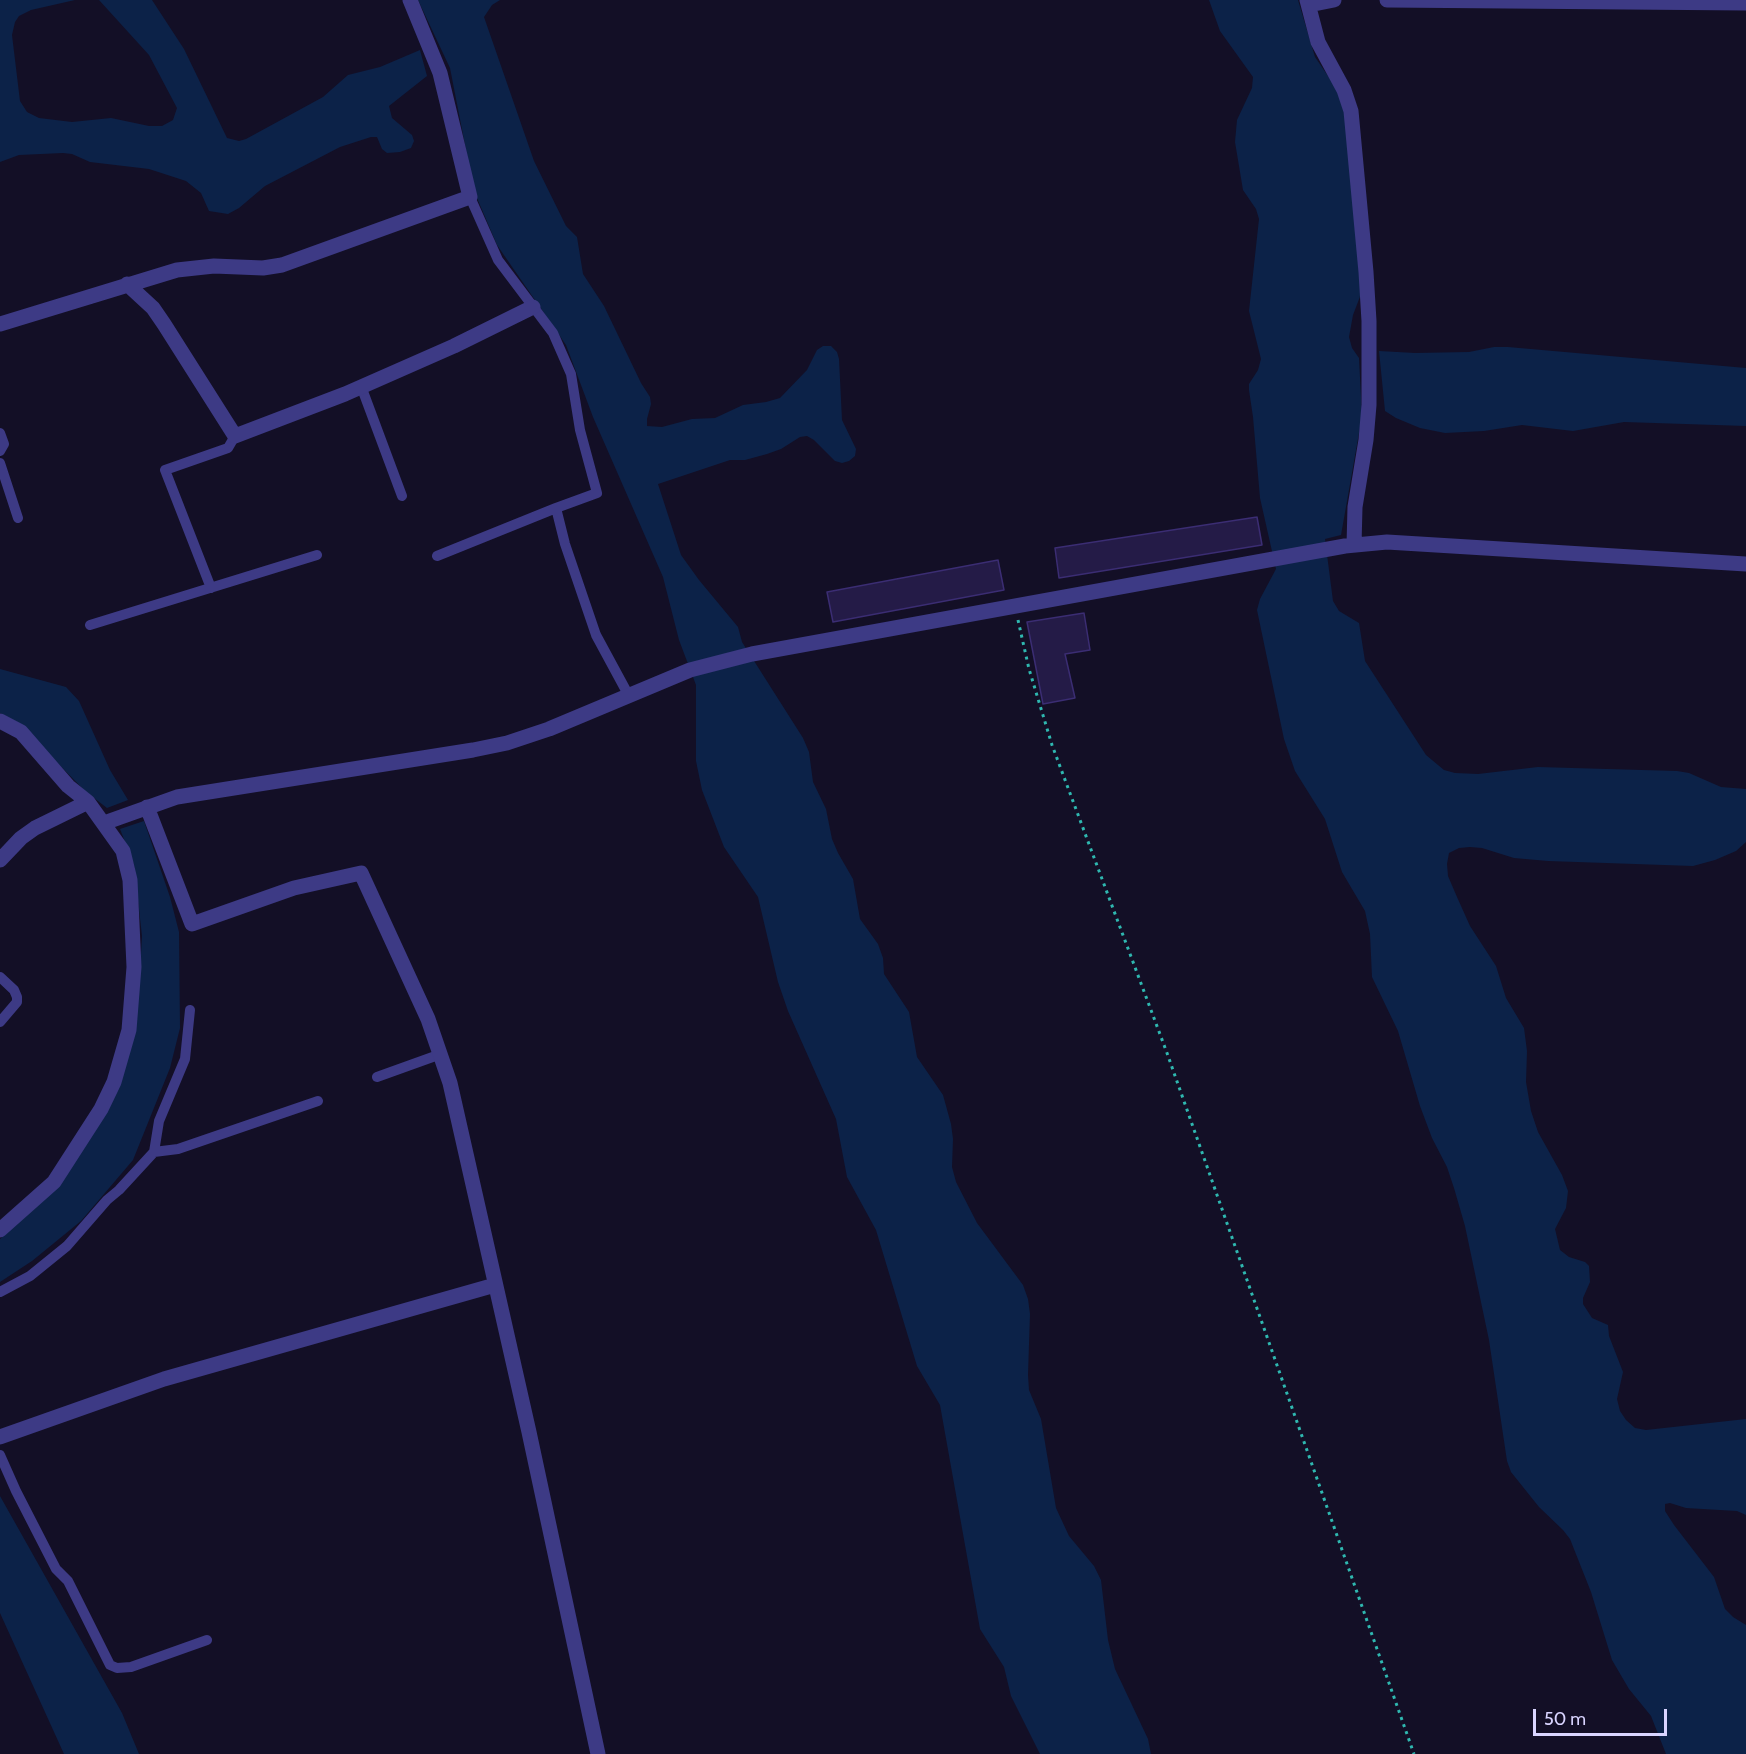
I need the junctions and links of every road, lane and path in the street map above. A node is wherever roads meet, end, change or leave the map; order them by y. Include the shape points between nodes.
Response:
1 (410, 0) edge
2 (1334, 0) edge
3 (1387, 0) edge
4 (1308, 2) edge
5 (1746, 3) edge
6 (470, 197) junction
7 (127, 284) junction
8 (533, 307) junction
9 (0, 324) edge
10 (361, 387) junction
11 (0, 433) edge
12 (235, 436) junction
13 (0, 451) edge
14 (0, 463) edge
15 (402, 496) dead end
16 (556, 508) junction
17 (18, 518) dead end
18 (1350, 546) junction
19 (317, 555) dead end
20 (437, 556) dead end
21 (1746, 564) edge
22 (211, 588) junction
23 (1015, 606) junction
24 (90, 625) dead end
25 (629, 696) junction
26 (0, 721) edge
27 (88, 801) junction
28 (147, 807) junction
29 (104, 823) junction
30 (0, 860) edge
31 (0, 977) edge
32 (190, 1010) dead end
33 (0, 1022) edge
34 (441, 1054) junction
35 (377, 1077) dead end
36 (318, 1101) dead end
37 (154, 1152) junction
38 (0, 1230) edge
39 (495, 1285) junction
40 (0, 1292) edge
41 (0, 1437) edge
42 (0, 1455) edge
43 (207, 1640) dead end
44 (598, 1754) edge
45 (1414, 1754) edge

1 - 6 street via 440,73
2 - 4 street
3 - 5 street
4 - 18 street via 1318,42 1351,111 1365,261 1369,405
6 - 7 street via 282,265 197,267
6 - 8 lane via 498,260
7 - 9 street
7 - 12 street via 153,308
8 - 10 street
8 - 16 lane via 553,333 571,374 597,493
10 - 12 street
10 - 15 lane
11 - 13 lane via 4,444
12 - 22 lane via 228,448 165,470
14 - 17 lane
16 - 20 lane
16 - 25 lane via 596,635
18 - 21 street via 1387,542
18 - 23 street
19 - 22 lane
22 - 24 lane
23 - 25 street via 752,654 690,670
23 - 45 path via 1052,745 1171,1064
25 - 28 street via 507,743 177,797
26 - 27 street via 21,732 68,786
27 - 29 street
27 - 30 street via 35,828
28 - 29 street
28 - 34 street via 192,924 294,888 361,873 424,1008
29 - 38 street via 123,851 130,880 134,967 129,1030 114,1082 101,1109 54,1182
31 - 33 lane via 17,997
32 - 37 lane via 185,1059 159,1121
34 - 35 lane
34 - 39 street
36 - 37 lane via 178,1149
37 - 40 lane via 67,1246 30,1276
39 - 41 street via 164,1379
39 - 44 street
42 - 43 lane via 56,1569 68,1581 110,1665 131,1666

